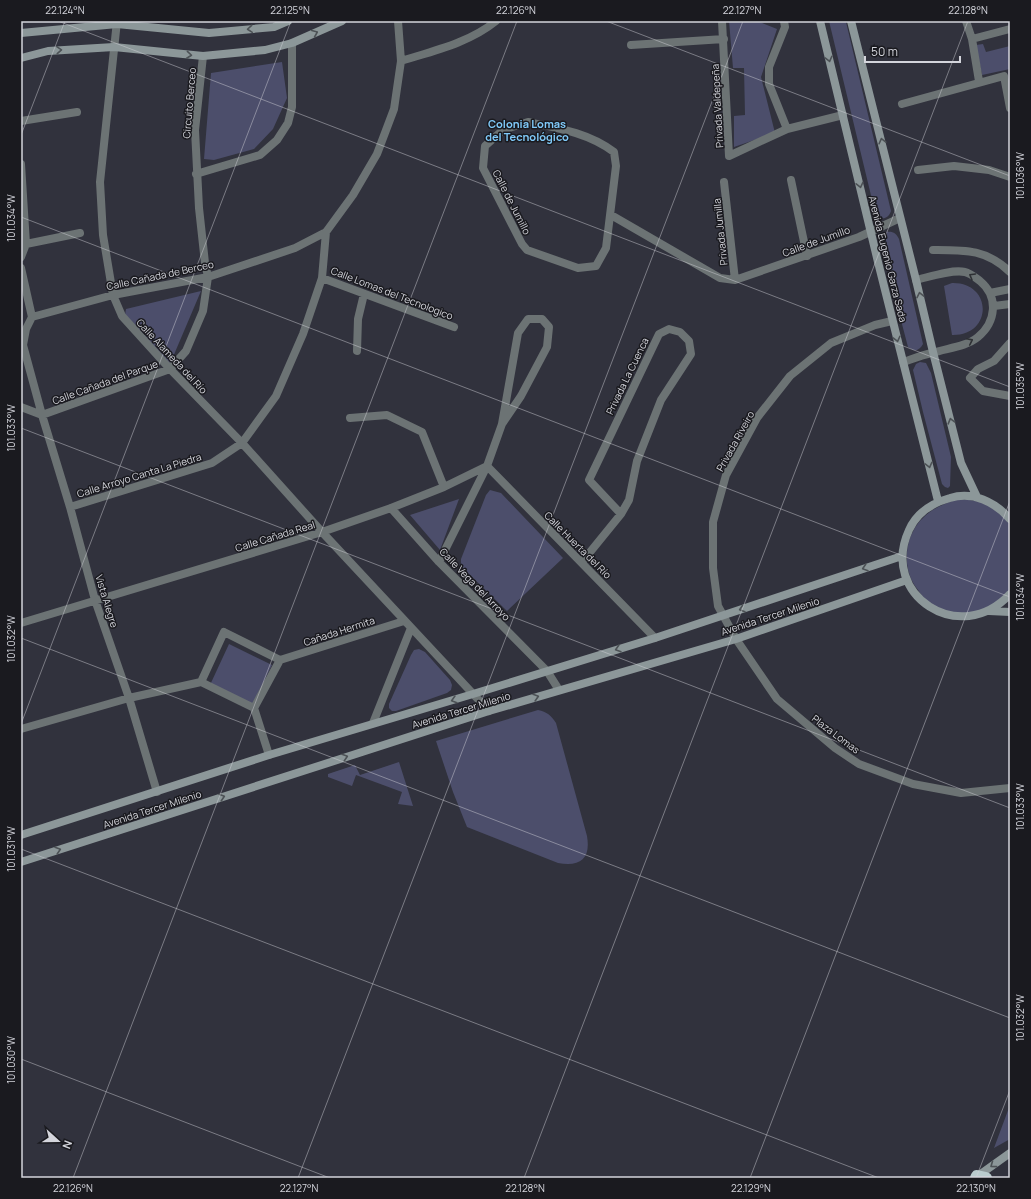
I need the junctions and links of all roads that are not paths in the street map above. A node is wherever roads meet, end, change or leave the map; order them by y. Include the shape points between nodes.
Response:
1 (288, 21) edge
2 (342, 21) edge
3 (398, 21) edge
4 (496, 21) edge
5 (722, 21) edge
6 (784, 21) edge
7 (820, 21) edge
8 (851, 21) edge
9 (966, 21) edge
10 (117, 22) edge
11 (1010, 29) edge
12 (21, 32) edge
13 (972, 38) junction
14 (724, 39) junction
15 (292, 43) junction
16 (631, 45) dead end
17 (114, 47) junction
18 (203, 56) junction
19 (21, 58) edge
20 (401, 61) junction
21 (979, 82) junction
22 (902, 104) dead end
23 (1010, 108) edge
24 (78, 112) dead end
25 (843, 115) junction
26 (21, 121) edge
27 (787, 129) junction
28 (21, 164) edge
29 (918, 170) dead end
30 (196, 174) junction
31 (1010, 177) edge
32 (791, 180) dead end
33 (724, 182) dead end
34 (611, 215) junction
35 (900, 218) junction
36 (326, 232) junction
37 (870, 232) junction
38 (80, 234) dead end
39 (26, 244) junction
40 (933, 250) dead end
41 (807, 256) junction
42 (21, 257) edge
43 (21, 268) edge
44 (1010, 272) edge
45 (208, 277) junction
46 (322, 278) junction
47 (735, 280) junction
48 (916, 280) junction
49 (1010, 289) edge
50 (990, 292) junction
51 (113, 294) junction
52 (364, 294) junction
53 (1010, 304) edge
54 (994, 306) junction
55 (32, 317) junction
56 (892, 321) junction
57 (454, 327) dead end
58 (1010, 342) edge
59 (357, 351) dead end
60 (933, 352) junction
61 (902, 362) junction
62 (170, 369) junction
63 (1010, 396) edge
64 (21, 407) edge
65 (42, 415) junction
66 (350, 418) dead end
67 (502, 424) junction
68 (242, 443) junction
69 (487, 466) junction
70 (444, 487) junction
71 (977, 497) junction
72 (938, 501) junction
73 (70, 506) junction
74 (391, 508) junction
75 (620, 514) junction
76 (1010, 519) edge
77 (322, 532) junction
78 (902, 556) junction
79 (439, 562) junction
80 (582, 562) junction
81 (907, 580) junction
82 (1010, 594) edge
83 (95, 600) junction
84 (988, 611) junction
85 (1010, 612) edge
86 (723, 615) junction
87 (404, 620) junction
88 (21, 623) edge
89 (411, 628) junction
90 (655, 638) junction
91 (736, 639) junction
92 (280, 660) junction
93 (547, 671) junction
94 (201, 682) junction
95 (559, 690) junction
96 (473, 694) junction
97 (129, 698) junction
98 (254, 708) junction
99 (489, 711) junction
100 (373, 723) junction
101 (21, 729) edge
102 (269, 754) junction
103 (1010, 788) edge
104 (157, 792) junction
105 (21, 835) edge
106 (21, 862) edge
107 (1010, 1153) edge
108 (978, 1178) edge

1 -> 10 street via 274,27 209,33
15 -> 2 street
3 - 20 street, Calle Cañada de Berceo
4 - 20 street via 455,44
5 - 14 street, Privada Valdepeña
6 - 27 street via 785,27 769,67 769,84
7 -> 25 street, Avenida Eugenio Garza Sada
35 -> 8 street
9 - 13 street
10 - 12 street
10 - 17 street, Calle Alameda del Río
11 - 13 street
13 - 21 street
14 - 16 street
14 - 27 street, Privada Valdepeña via 729,156
15 - 18 street via 265,50
15 - 30 street via 292,107 288,123 276,140 260,154
17 -> 18 street
19 -> 17 street via 48,51
17 - 51 street, Calle Alameda del Río via 100,182 103,235
18 - 30 street, Circuito Berceo via 195,130
20 - 36 street, Calle Cañada de Berceo via 394,109 377,154 353,195
21 - 22 street
21 - 23 street via 1004,76
24 - 26 street
25 - 27 street, Privada Valdepeña
25 -> 37 street, Avenida Eugenio Garza Sada
28 - 39 street
29 - 31 street via 954,166 989,170
30 - 45 street, Circuito Berceo
32 - 41 street
33 - 47 street, Privada Jumilla
34 - 34 street, Calle de Jumillo via 616,166 614,152 602,143 564,129 528,122 503,130 485,146 483,168 527,250 578,268 596,266 606,248
34 - 47 street via 720,278
35 - 37 street, Calle de Jumillo
35 - 48 street
36 - 45 street, Calle Cañada de Berceo via 295,248
36 - 46 street, Calle Arroyo Canta La Piedra
37 - 41 street, Calle de Jumillo
37 - 56 street, Avenida Eugenio Garza Sada
38 - 39 street
39 - 42 street
40 - 44 street via 964,250 987,256
41 - 47 street, Calle de Jumillo
43 - 55 street
45 - 51 street, Calle Cañada de Berceo
45 - 62 street, Calle Cañada del Parque via 203,311 186,351
46 - 52 street, Calle Lomas del Tecnologico
46 - 68 street, Calle Arroyo Canta La Piedra via 303,334 276,396
50 -> 48 street via 976,278 964,272 956,271
60 -> 48 street
49 - 50 street
50 - 54 street
51 - 55 street, Calle Cañada de Berceo
51 - 62 street, Calle Alameda del Río via 122,316
52 - 57 street, Calle Lomas del Tecnologico
52 - 59 street via 358,319
53 - 54 street
60 -> 54 street via 965,344 977,338 990,322
55 - 65 street via 26,329 23,345
56 -> 61 street, Avenida Eugenio Garza Sada
56 - 86 street, Privada Riveiro via 875,325 831,343 790,376 757,418 726,475 713,522 713,568 718,606
58 - 63 street via 994,361 978,369 970,378 983,391
60 - 61 street
71 -> 60 street via 961,463
61 -> 72 street, Avenida Eugenio Garza Sada
62 - 65 street, Calle Cañada del Parque
62 - 68 street, Calle Alameda del Río
64 - 65 street
65 - 73 street, Vista Alegre
66 - 70 street via 388,415 422,432
67 - 67 street via 518,333 528,319 542,319 549,326 547,347 521,396
67 - 69 street
68 - 73 street, Calle Arroyo Canta La Piedra via 212,463
68 - 77 street, Calle Alameda del Río
69 - 70 street, Calle Cañada Real
69 - 79 street
69 - 80 street, Calle Huerta del Río
70 - 74 street, Calle Cañada Real
71 - 72 street via 957,496
71 - 76 street via 991,502
72 - 78 street via 923,510 912,523 905,539
73 - 83 street, Vista Alegre
74 - 77 street, Calle Cañada Real
74 - 79 street, Calle Vega del Arroyo
75 - 75 street, Privada La Cuenca via 629,500 637,461 661,400 690,354 689,341 680,332 669,329 659,334 589,480
75 - 80 street, Privada La Cuenca
77 - 83 street, Calle Cañada Real
77 - 87 street, Calle Alameda del Río
78 - 81 street
78 -> 86 street, Avenida Tercer Milenio
79 - 93 street, Calle Vega del Arroyo
80 - 90 street, Calle Huerta del Río
81 - 84 street via 918,597 932,609 950,616 970,617
81 - 91 street, Avenida Tercer Milenio
82 - 84 street via 1002,603
83 - 88 street, Calle Cañada Real
83 - 97 street, Vista Alegre
84 - 85 street
86 - 90 street, Avenida Tercer Milenio
86 - 91 street, Plaza Lomas
87 - 89 street, Calle Alameda del Río
87 - 92 street, Cañada Hermita
89 - 96 street, Calle Alameda del Río
89 - 100 street
90 -> 93 street, Avenida Tercer Milenio
91 - 95 street, Avenida Tercer Milenio
91 - 103 street, Plaza Lomas via 777,699 835,748 859,764 913,784 961,793
92 - 94 street via 224,632
92 - 98 street
93 - 95 street, Calle Vega del Arroyo
93 - 96 street, Avenida Tercer Milenio
94 - 97 street
94 - 98 street
99 -> 95 street, Avenida Tercer Milenio
96 - 99 street, Calle Alameda del Río
96 -> 100 street, Avenida Tercer Milenio
97 - 101 street
97 - 104 street, Vista Alegre
98 - 102 street
106 -> 99 street, Avenida Tercer Milenio
100 - 102 street, Avenida Tercer Milenio
102 - 104 street, Avenida Tercer Milenio
104 - 105 street, Avenida Tercer Milenio
107 -> 108 street

